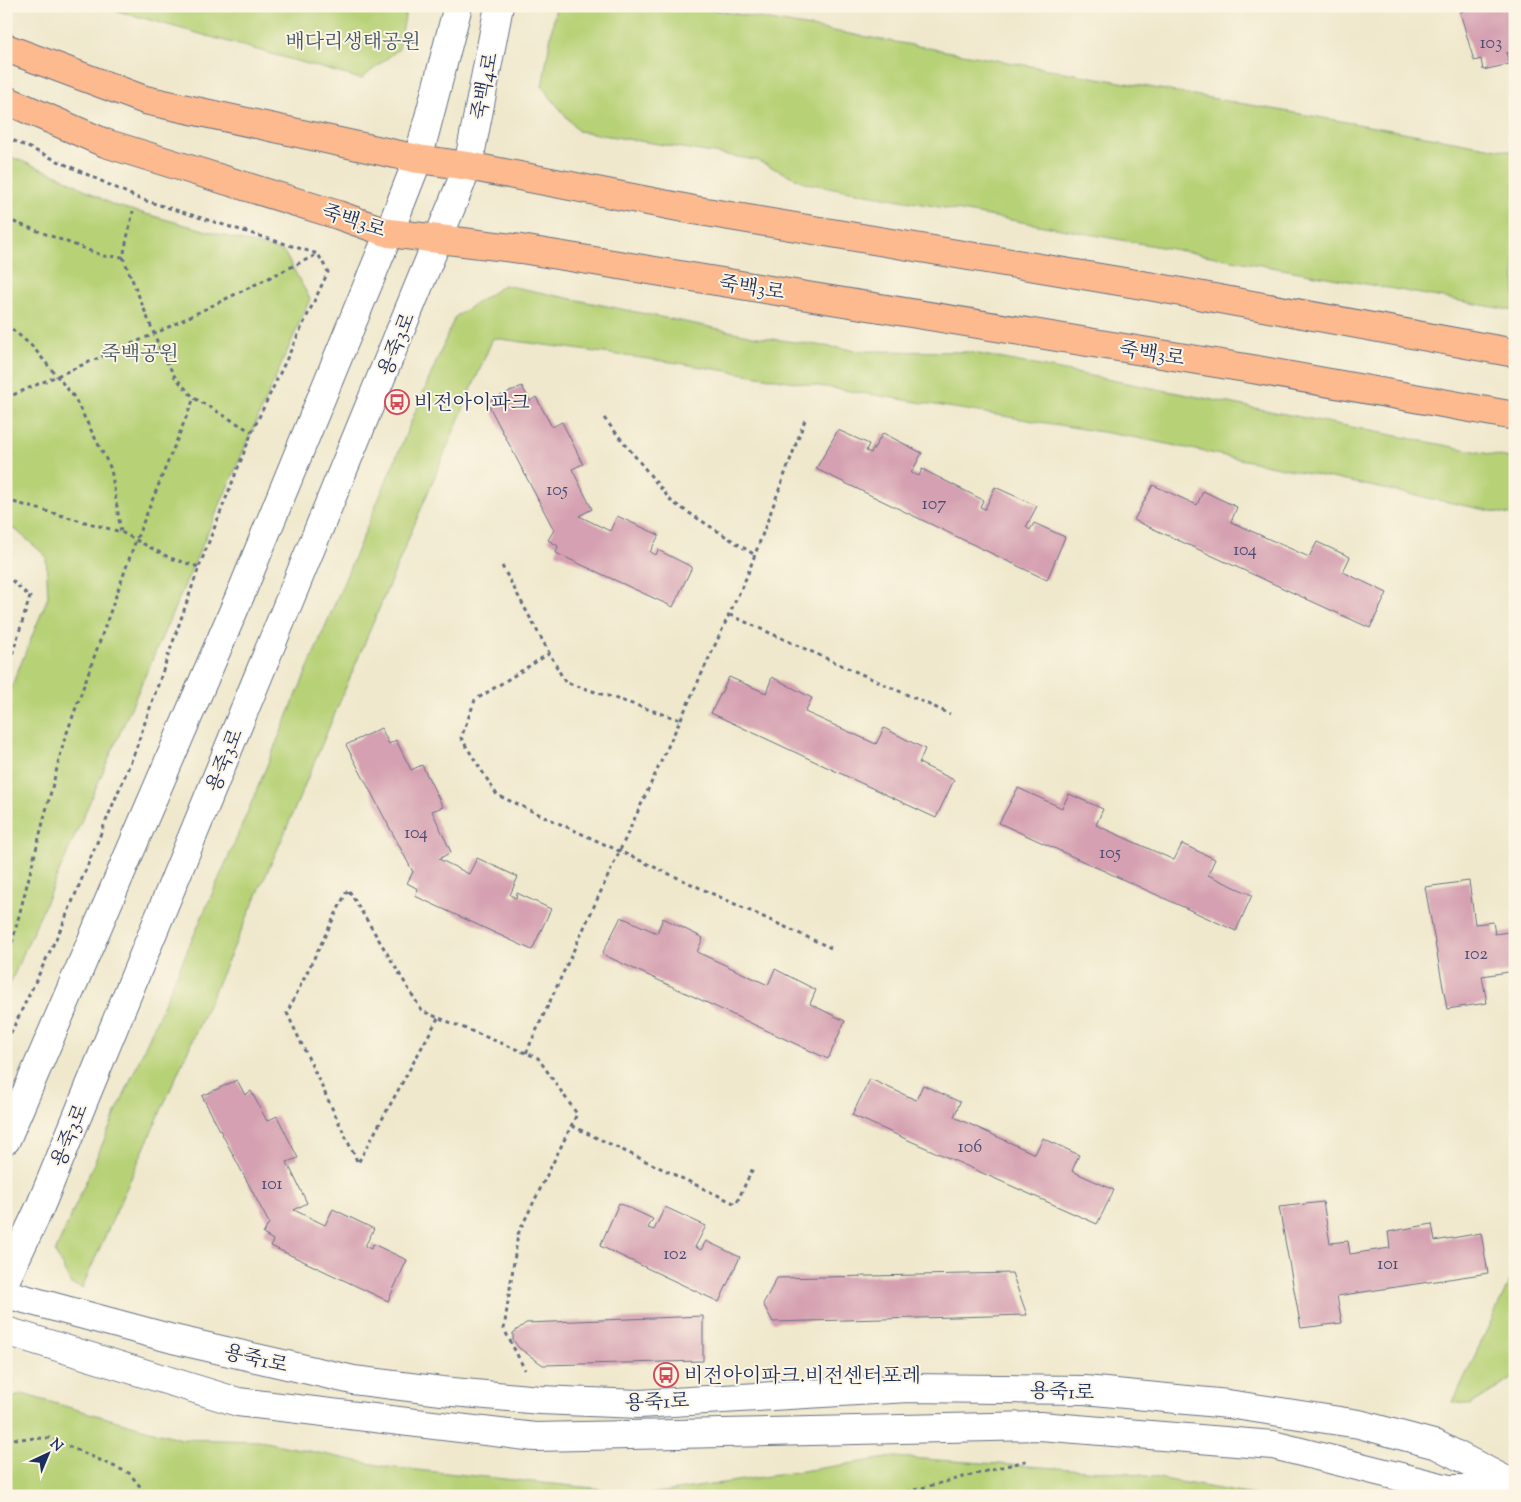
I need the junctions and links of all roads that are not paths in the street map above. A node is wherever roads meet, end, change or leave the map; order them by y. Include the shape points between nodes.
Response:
1 (458, 6) edge
2 (500, 6) edge
3 (6, 48) edge
4 (6, 100) edge
5 (418, 159) junction
6 (468, 166) junction
7 (389, 233) junction
8 (439, 240) junction
9 (1515, 353) edge
10 (1515, 416) edge
11 (6, 1140) edge
12 (6, 1279) edge
13 (6, 1294) edge
14 (6, 1331) edge
15 (1515, 1487) edge

1 - 5 street
2 - 6 street, 죽백4로
3 - 5 main road via 145,100
4 - 7 main road, 죽백3로 via 105,143
5 - 6 main road
5 - 7 street
6 - 8 street, 죽백4로
6 - 9 main road via 694,210 1154,287
7 - 8 main road, 죽백3로
7 - 11 street via 242,591
8 - 10 main road, 죽백3로 via 521,249
8 - 12 street, 용죽3로 via 40,1207
13 - 15 street, 용죽1로 via 173,1339 354,1380 540,1400 639,1404 908,1388 1085,1390 1228,1404 1359,1424 1437,1444
14 - 15 street via 238,1402 535,1437 1040,1426 1273,1445 1449,1489

